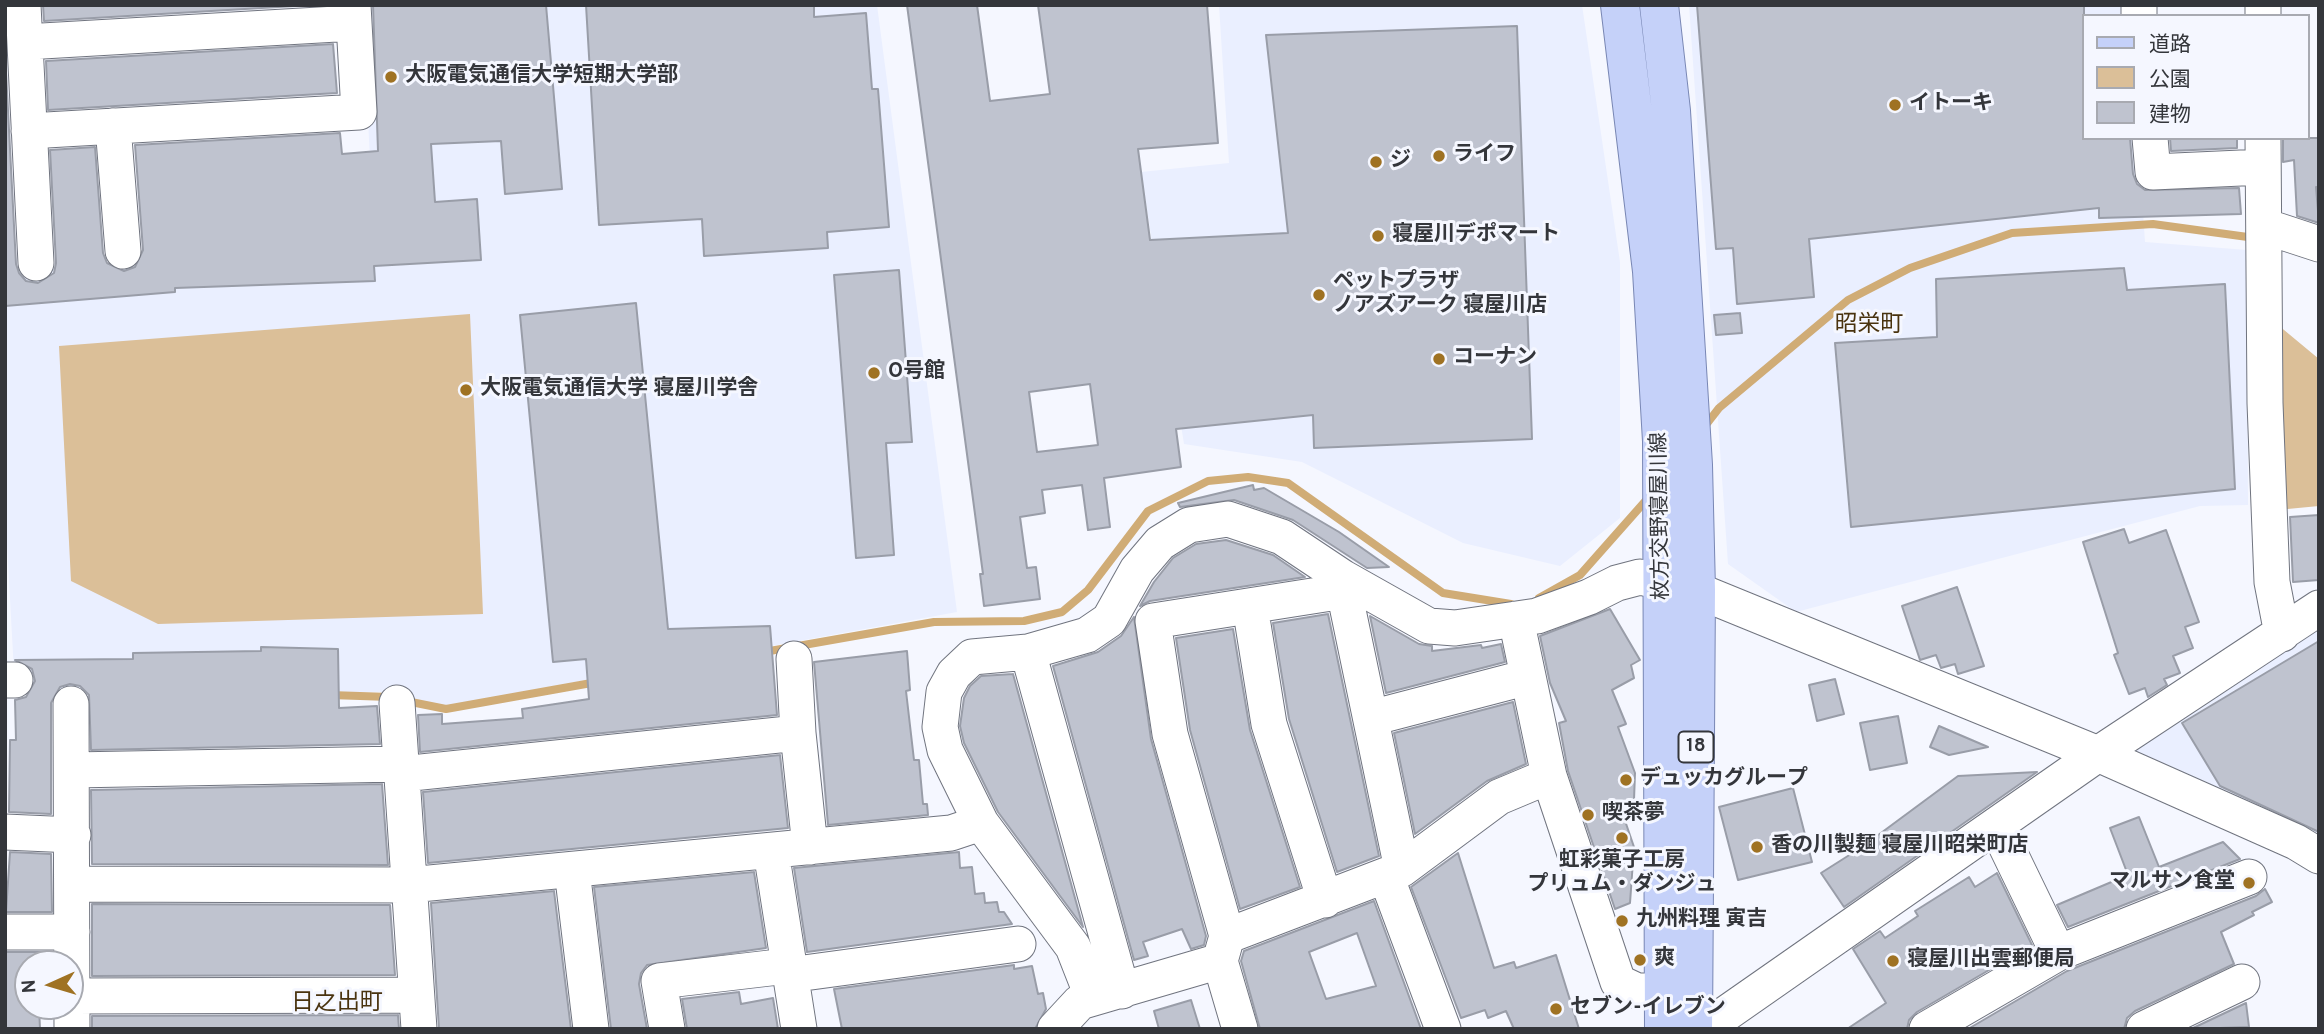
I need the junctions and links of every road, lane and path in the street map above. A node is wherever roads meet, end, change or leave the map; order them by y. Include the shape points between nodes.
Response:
1 (23, 5) edge
2 (1620, 5) edge
3 (1659, 5) edge
4 (354, 14) edge
5 (25, 42) junction
6 (113, 126) junction
7 (2150, 140) edge
8 (21, 141) edge
9 (2263, 153) edge
10 (2264, 237) junction
11 (2319, 244) edge
12 (123, 251) dead end
13 (36, 262) dead end
14 (1343, 584) junction
15 (1680, 586) junction
16 (1250, 606) junction
17 (2319, 608) edge
18 (1516, 619) junction
19 (2282, 634) junction
20 (1028, 652) junction
21 (794, 659) dead end
22 (1528, 677) junction
23 (397, 703) dead end
24 (71, 704) dead end
25 (1371, 718) junction
26 (798, 733) junction
27 (2098, 754) junction
28 (402, 769) junction
29 (72, 770) junction
30 (1549, 776) junction
31 (981, 822) junction
32 (1997, 827) junction
33 (5, 832) edge
34 (73, 835) junction
35 (810, 847) junction
36 (771, 851) junction
37 (2319, 856) edge
38 (572, 870) junction
39 (1394, 872) junction
40 (2249, 877) dead end
41 (72, 884) junction
42 (409, 885) junction
43 (1325, 900) junction
44 (5, 932) edge
45 (72, 932) junction
46 (1018, 944) dead end
47 (1224, 949) junction
48 (72, 950) edge
49 (2058, 954) junction
50 (788, 971) junction
51 (2242, 982) dead end
52 (1663, 991) junction
53 (1107, 995) junction
54 (84, 997) edge
55 (418, 1012) edge
56 (221, 1013) edge
57 (2209, 1014) edge
58 (591, 1029) edge
59 (667, 1029) edge
60 (799, 1029) edge
61 (1055, 1029) edge
62 (1240, 1029) edge
63 (1443, 1029) edge
64 (1664, 1029) edge
65 (1693, 1029) edge
66 (1704, 1029) edge
67 (1927, 1029) edge
68 (2144, 1029) edge

1 - 5 street
2 - 15 main road, 枚方交野寝屋川線 / 18 via 1652,271 1664,499
3 - 15 main road, 枚方交野寝屋川線 / 18 via 1671,111 1691,408 1693,465
4 - 5 street
4 - 6 street via 359,112
5 - 8 street
6 - 8 street
6 - 12 street
7 - 9 street via 2153,172
8 - 13 street
9 - 10 street
10 - 11 street
10 - 19 street via 2272,569
14 - 16 street
14 - 18 street via 1429,626 1455,628
14 - 20 street via 1282,537 1228,519 1189,525 1160,543 1137,570 1109,621 1087,635
14 - 25 street
15 - 18 street via 1640,577 1538,616
15 - 27 street
15 - 52 main road, 枚方交野寝屋川線 / 18
15 - 65 main road, 枚方交野寝屋川線 / 18
16 - 43 street via 1269,724
16 - 47 street via 1153,621 1170,734
17 - 19 street
18 - 22 street
19 - 27 street
20 - 31 street via 972,657 944,692 940,727 945,750
20 - 53 street
21 - 26 street
22 - 25 street
22 - 30 street
23 - 28 street
24 - 29 street
25 - 39 street
26 - 28 street
26 - 35 street
27 - 32 street
27 - 37 street
28 - 29 street
28 - 42 street
29 - 34 street
30 - 39 street via 1499,797
30 - 52 street via 1618,982 1637,991
31 - 35 street via 951,833
31 - 53 street
32 - 49 street
32 - 66 street
33 - 34 street
34 - 41 street
35 - 36 street
36 - 38 street
36 - 50 street
38 - 42 street
38 - 58 street
39 - 43 street
39 - 63 street
40 - 49 street
41 - 42 street
41 - 45 street
42 - 55 street
43 - 47 street
44 - 45 street
45 - 48 street
46 - 50 street
47 - 53 street
47 - 62 street
49 - 67 street
50 - 59 street via 659,981
50 - 60 street
51 - 57 street
52 - 64 main road, 枚方交野寝屋川線 / 18
53 - 61 street via 1080,1002
54 - 56 street
55 - 56 street
57 - 68 street

